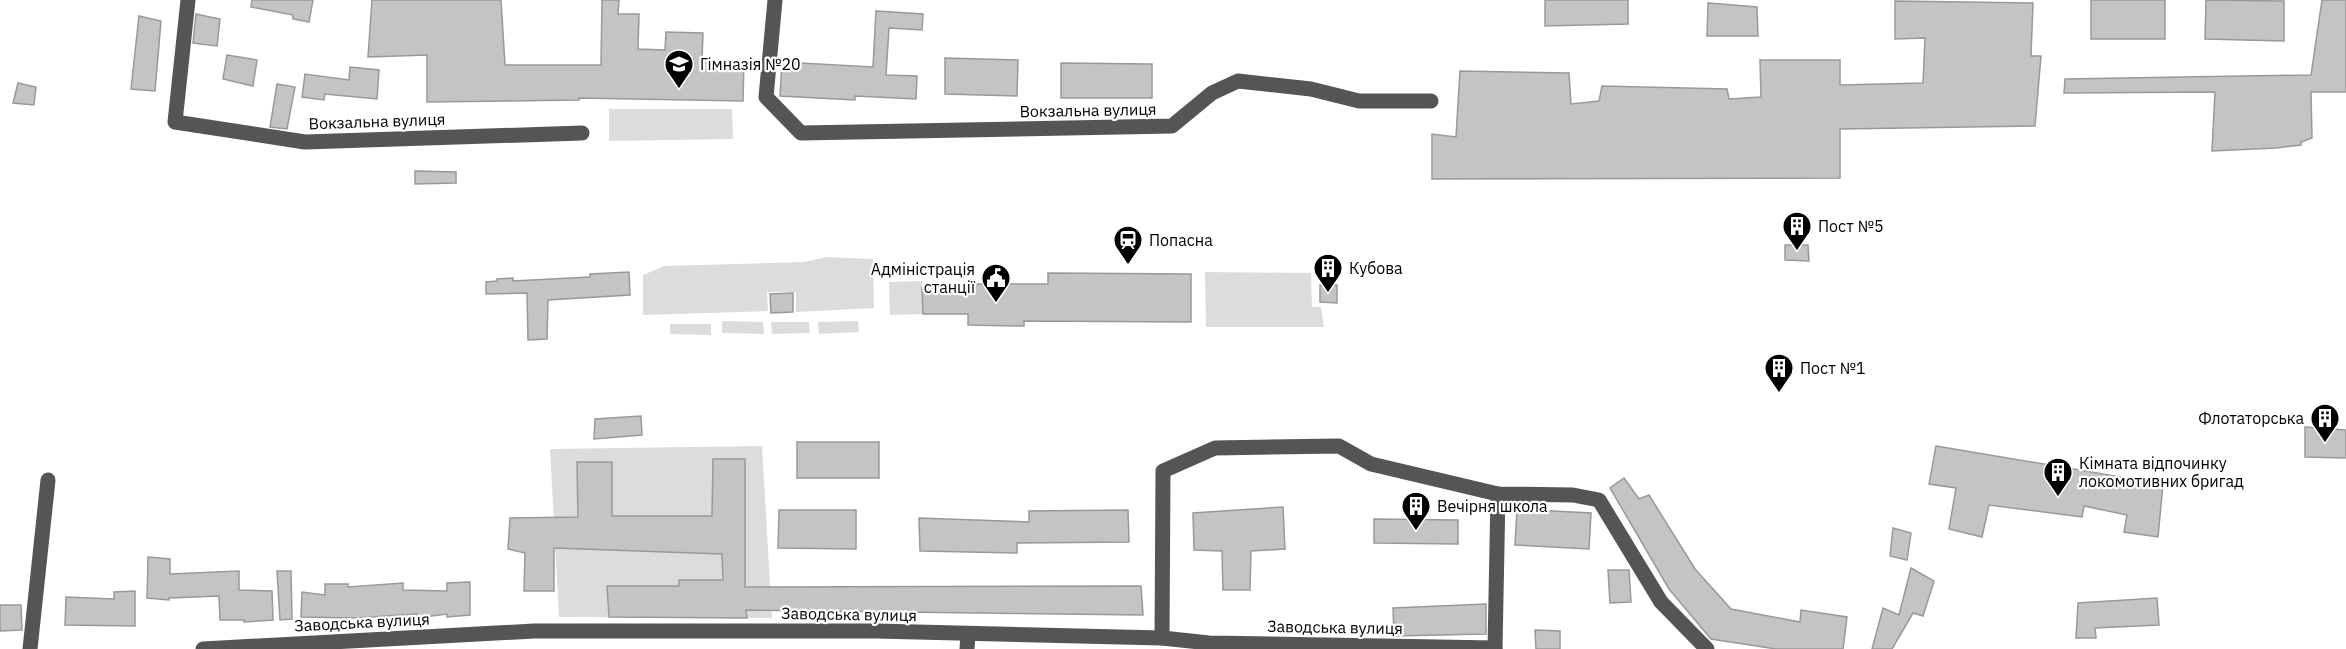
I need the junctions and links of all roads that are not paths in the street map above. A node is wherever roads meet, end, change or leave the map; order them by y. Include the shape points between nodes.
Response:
1 (188, 0) edge
2 (776, 0) edge
3 (1431, 101) dead end
4 (582, 133) dead end
5 (48, 480) dead end
6 (1498, 494) junction
7 (1162, 638) junction
8 (968, 641) edge
9 (396, 644) edge
10 (30, 649) edge
11 (203, 649) edge
12 (1495, 649) edge
13 (1707, 649) edge

1 - 4 street, Вокзальна вулиця via 175,122 305,142
2 - 3 street, Вокзальна вулиця via 766,97 801,133 1172,126 1212,93 1238,81 1311,88 1359,101
5 - 10 street
6 - 7 street via 1371,464 1338,446 1215,448 1163,471
6 - 12 street
6 - 13 street via 1573,495 1599,500 1660,602
7 - 8 street, Заводська вулиця
7 - 12 street, Заводська вулиця via 1209,643
8 - 9 street, Заводська вулиця via 876,631 534,631
9 - 11 street, Заводська вулиця

